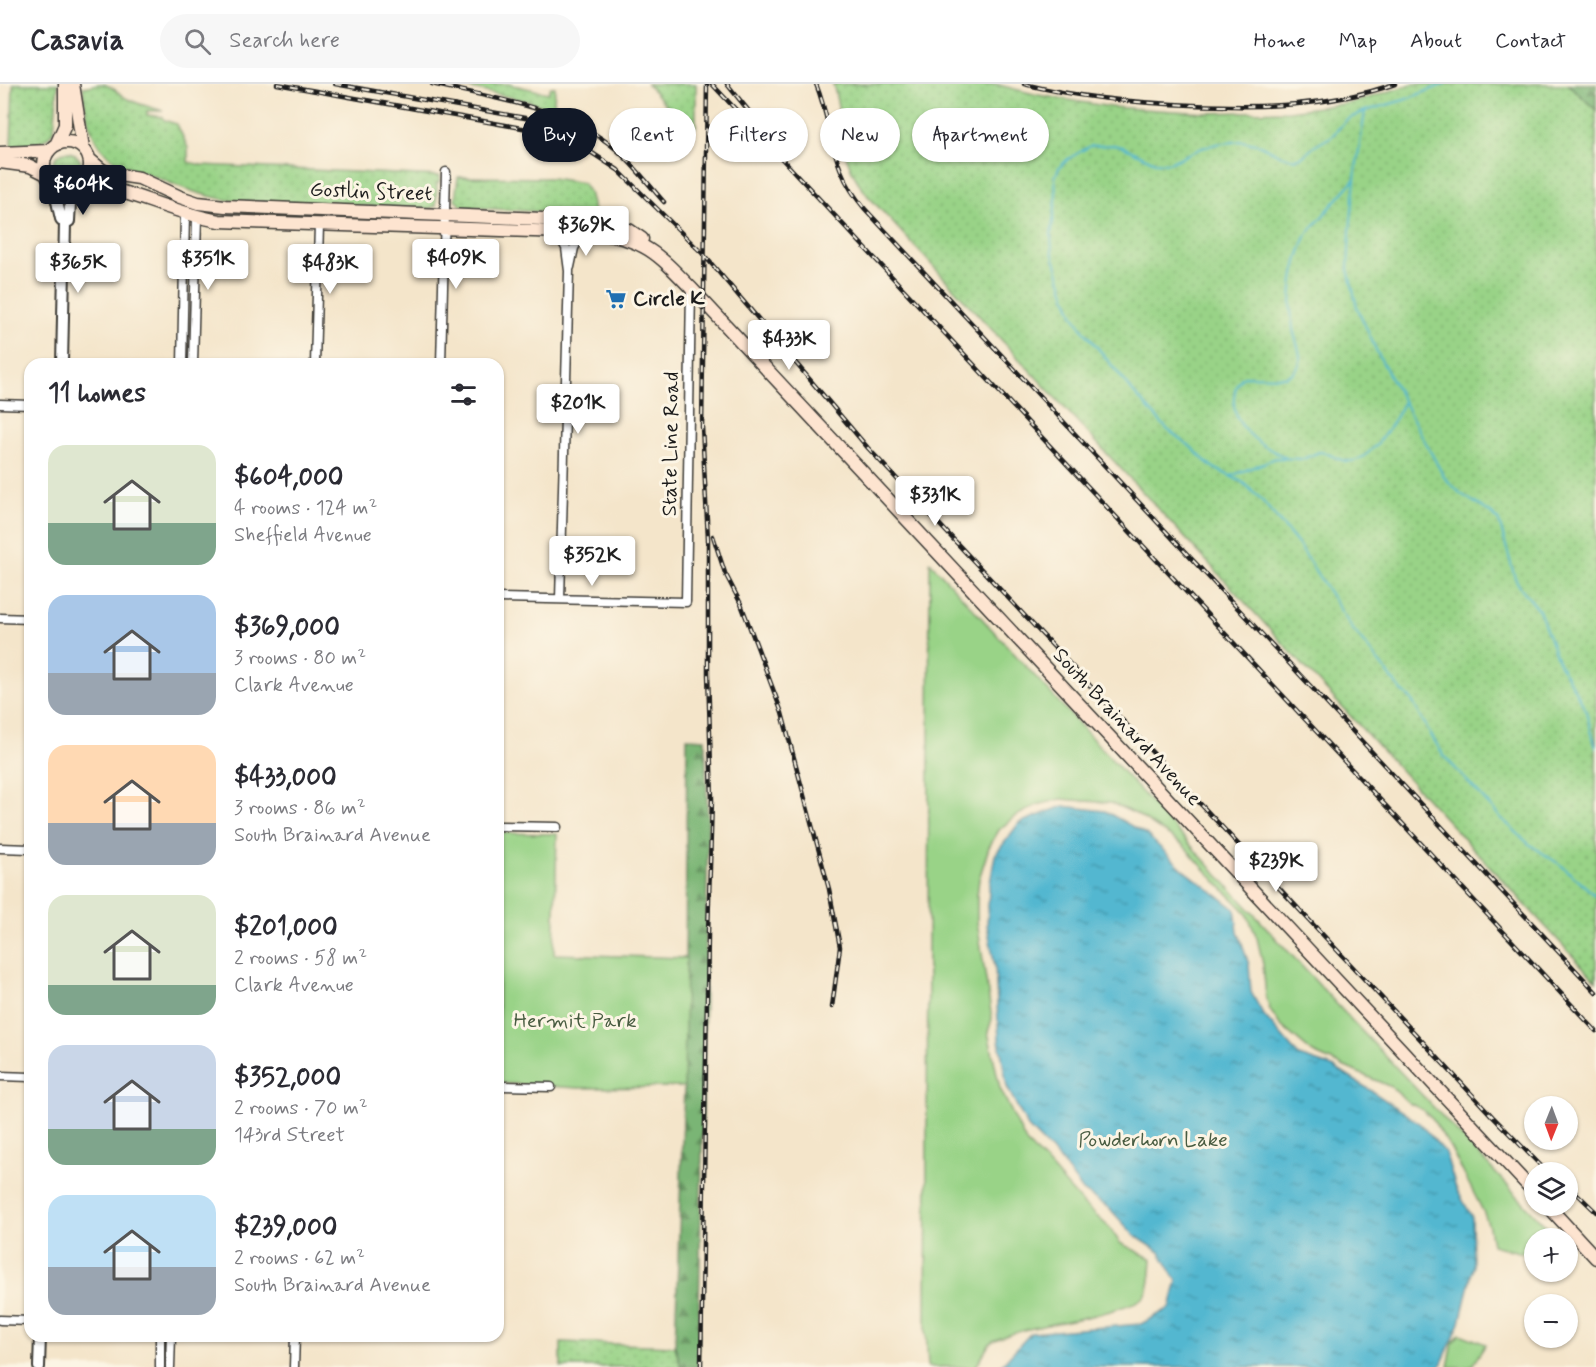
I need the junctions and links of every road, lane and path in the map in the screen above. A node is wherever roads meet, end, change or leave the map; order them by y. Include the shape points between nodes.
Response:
1 (65, 84) edge
2 (73, 84) edge
3 (53, 148) junction
4 (85, 148) junction
5 (0, 153) edge
6 (0, 162) edge
7 (446, 172) dead end
8 (139, 178) junction
9 (49, 179) junction
10 (80, 184) junction
11 (445, 214) junction
12 (191, 216) junction
13 (65, 223) junction
14 (319, 225) junction
15 (445, 229) junction
16 (557, 232) junction
17 (583, 232) junction
18 (653, 251) junction
19 (569, 271) junction
20 (691, 288) junction
21 (62, 358) edge
22 (182, 358) edge
23 (193, 358) edge
24 (315, 358) edge
25 (441, 358) edge
26 (0, 404) edge
27 (24, 405) edge
28 (504, 598) edge
29 (560, 599) junction
30 (0, 618) edge
31 (24, 619) edge
32 (504, 826) edge
33 (556, 827) dead end
34 (0, 848) edge
35 (24, 849) edge
36 (0, 1076) edge
37 (24, 1077) edge
38 (504, 1086) edge
39 (551, 1087) dead end
40 (1524, 1181) edge
41 (1557, 1216) edge
42 (1596, 1258) edge
43 (0, 1320) edge
44 (24, 1321) edge
45 (40, 1342) edge
46 (160, 1342) edge
47 (171, 1342) edge
48 (295, 1342) edge
49 (39, 1367) edge
50 (160, 1367) edge
51 (170, 1367) edge
52 (294, 1367) edge

1 - 3 main road via 64,131
2 - 4 main road
3 - 4 main road via 70,142
3 - 5 main road via 25,154
3 - 9 main road via 45,159
4 - 8 main road via 108,165
4 - 8 main road, Gostlin Street via 102,170
4 - 10 main road via 89,171
6 - 9 main road via 30,165
7 - 11 street
8 - 11 main road, Gostlin Street via 180,197 225,207
9 - 10 main road via 64,188
9 - 13 street
10 - 12 main road, Gostlin Street via 123,191
10 - 13 street via 70,203 69,221
11 - 15 street
11 - 18 main road, Gostlin Street via 600,222 629,230
12 - 14 main road, Gostlin Street via 232,222
12 - 22 street
12 - 23 street
13 - 21 street
14 - 15 main road, Gostlin Street
14 - 24 street
15 - 16 main road, Gostlin Street
15 - 25 street
16 - 17 main road, Gostlin Street
16 - 19 street via 566,248
17 - 18 main road, Gostlin Street via 626,238
17 - 19 street via 574,248
18 - 20 main road, Gostlin Street
19 - 29 street
20 - 29 street, State Line Road via 686,602
20 - 40 main road, South Brainard Avenue
26 - 27 street
28 - 29 street
30 - 31 street
32 - 33 street
34 - 35 street
36 - 37 street
38 - 39 street
41 - 42 main road
43 - 44 street
45 - 49 street
46 - 50 street
47 - 51 street
48 - 52 street

